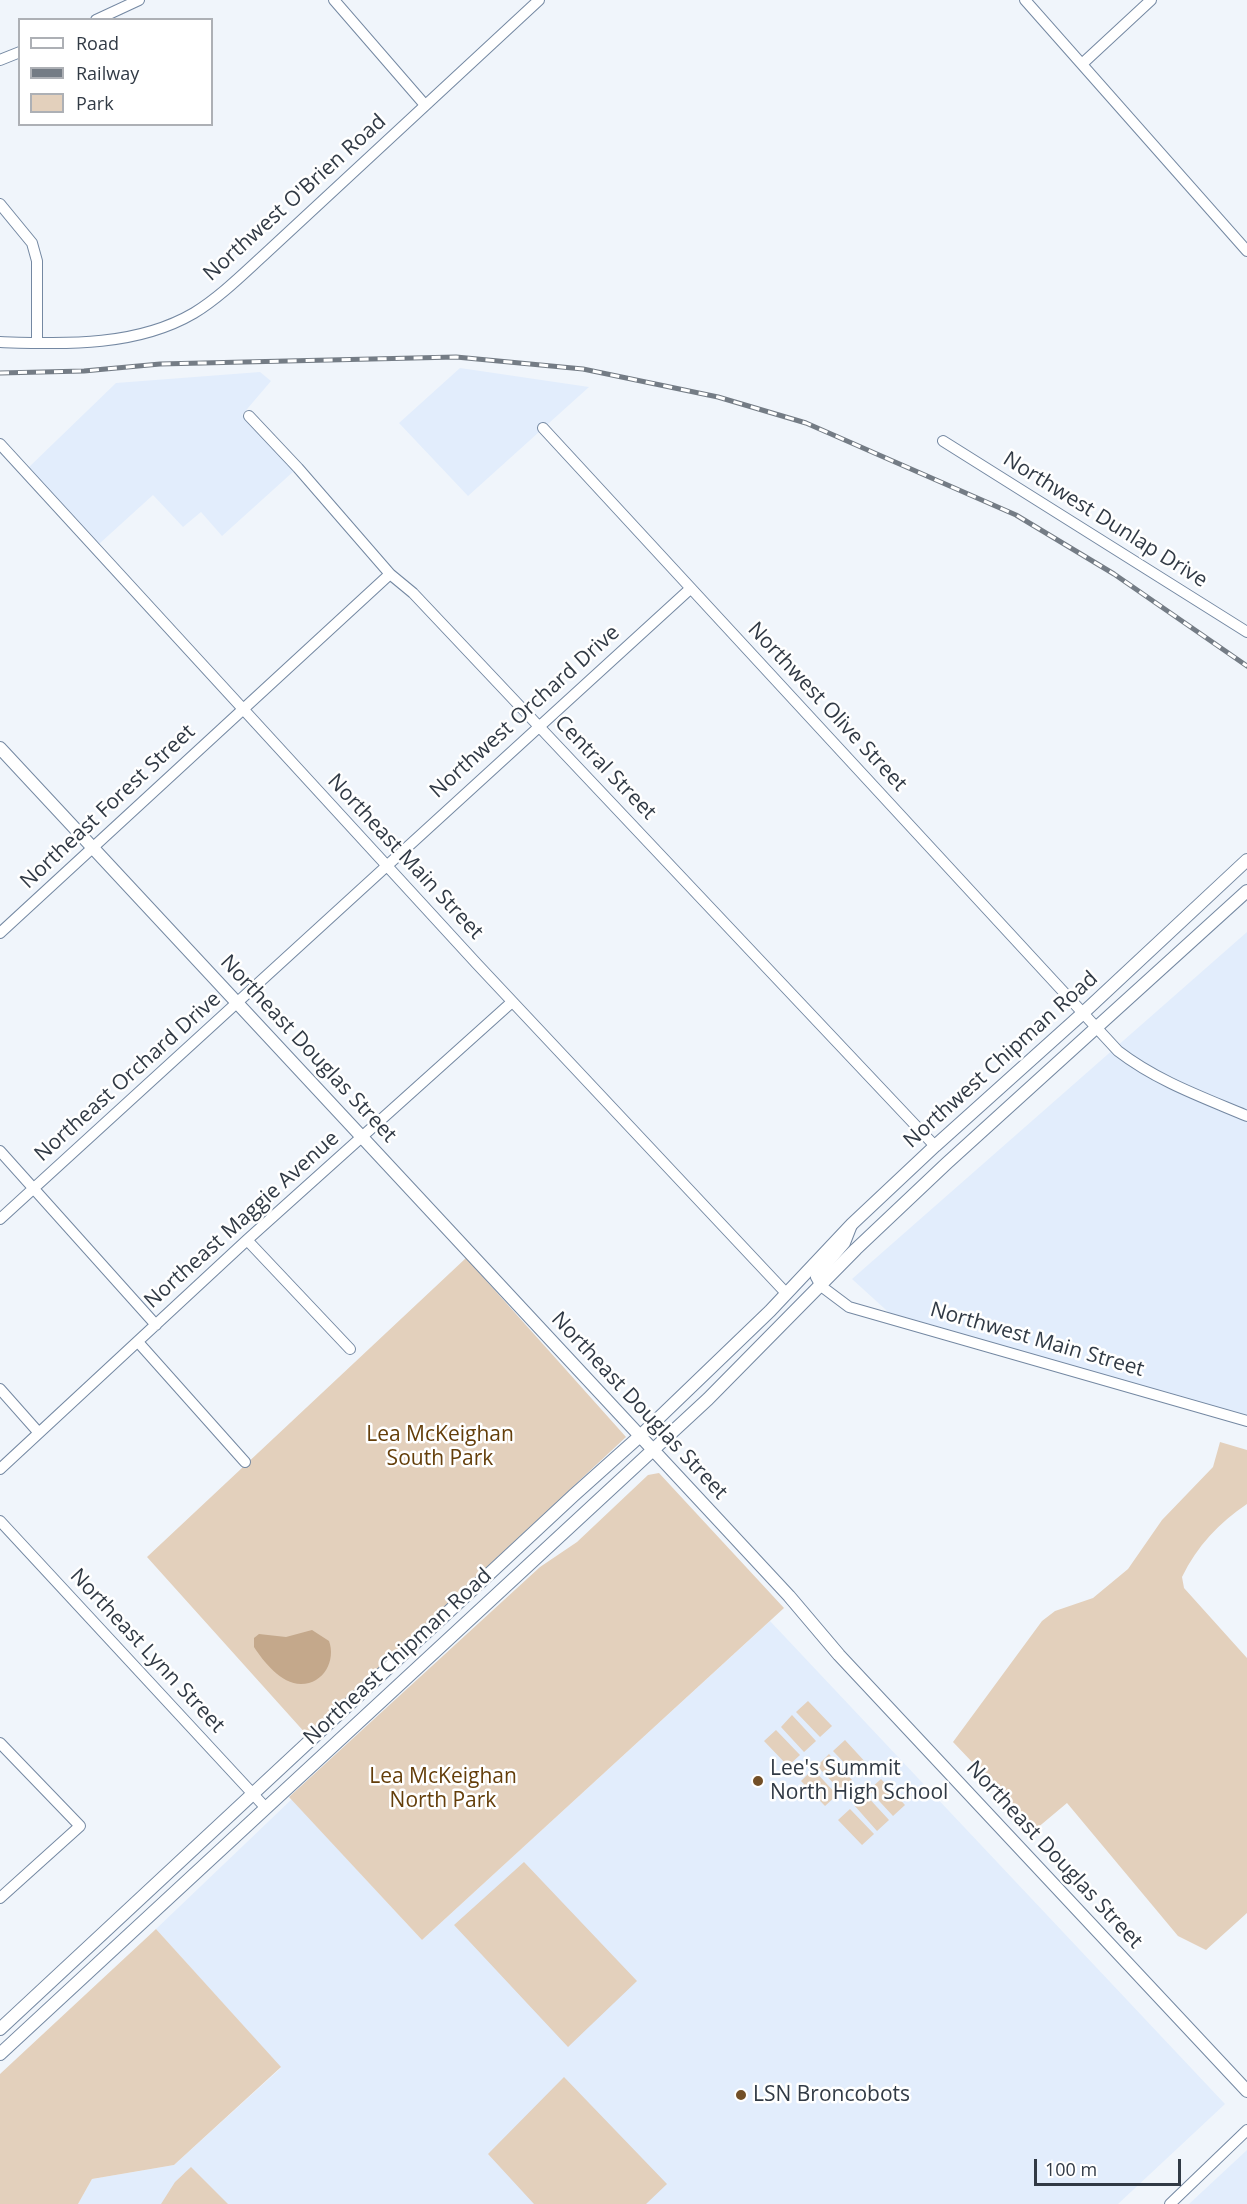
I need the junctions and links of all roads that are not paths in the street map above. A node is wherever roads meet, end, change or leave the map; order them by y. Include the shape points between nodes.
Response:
1 (139, 0) edge
2 (539, 0) edge
3 (1026, 0) edge
4 (1151, 0) edge
5 (336, 1) edge
6 (100, 18) edge
7 (18, 53) edge
8 (0, 60) edge
9 (1082, 64) junction
10 (425, 105) junction
11 (0, 204) edge
12 (1247, 251) edge
13 (0, 342) edge
14 (37, 343) junction
15 (249, 416) dead end
16 (543, 428) dead end
17 (943, 441) dead end
18 (0, 444) edge
19 (390, 574) junction
20 (690, 589) junction
21 (1247, 632) edge
22 (242, 710) junction
23 (538, 727) junction
24 (0, 748) edge
25 (92, 848) junction
26 (1247, 860) edge
27 (387, 865) junction
28 (1247, 891) edge
29 (0, 933) edge
30 (239, 1002) junction
31 (512, 1002) junction
32 (1082, 1014) junction
33 (1096, 1028) junction
34 (1246, 1113) edge
35 (364, 1137) junction
36 (935, 1146) junction
37 (0, 1151) edge
38 (34, 1187) junction
39 (0, 1220) edge
40 (852, 1224) junction
41 (247, 1240) junction
42 (821, 1287) junction
43 (786, 1293) junction
44 (156, 1325) junction
45 (138, 1342) junction
46 (350, 1349) dead end
47 (0, 1389) edge
48 (1247, 1421) edge
49 (39, 1433) junction
50 (640, 1436) junction
51 (652, 1451) junction
52 (245, 1462) dead end
53 (0, 1469) edge
54 (0, 1521) edge
55 (0, 1743) edge
56 (253, 1794) junction
57 (265, 1807) junction
58 (0, 1898) edge
59 (0, 2029) edge
60 (0, 2054) edge
61 (1247, 2091) edge
62 (1247, 2130) edge
63 (1170, 2204) edge

1 - 6 street
2 - 10 street, Northwest O'Brien Road
3 - 9 street
4 - 9 street
5 - 10 street
7 - 8 street
9 - 12 street
10 - 14 street, Northwest O'Brien Road via 233,283 196,312 167,327 123,339
11 - 14 street via 32,243 37,261
13 - 14 street
15 - 19 street, Central Street
16 - 20 street, Northwest Olive Street
17 - 21 street, Northwest Dunlap Drive
18 - 22 street, Northeast Main Street
19 - 22 street, Northeast Forest Street
19 - 23 street, Central Street via 413,592
20 - 23 street, Northwest Orchard Drive
20 - 32 street, Northwest Olive Street
22 - 25 street, Northeast Forest Street
22 - 27 street, Northeast Main Street
23 - 27 street, Northwest Orchard Drive
23 - 36 street, Central Street
24 - 25 main road, Northeast Douglas Street
25 - 29 street, Northeast Forest Street
25 - 30 main road, Northeast Douglas Street
26 - 32 main road, Northwest Chipman Road
27 - 30 street, Northeast Orchard Drive
27 - 31 street, Northeast Main Street
28 - 33 main road, Northwest Chipman Road
30 - 35 main road, Northeast Douglas Street
30 - 38 street, Northeast Orchard Drive
31 - 35 street, Northeast Maggie Avenue
31 - 43 street, Northeast Main Street
32 - 33 street, Northwest Olive Street
32 - 36 main road, Northwest Chipman Road
33 - 34 street, Northwest Olive Street via 1142,1069
33 - 42 main road, Northwest Chipman Road via 881,1225
35 - 41 street, Northeast Maggie Avenue
35 - 50 main road, Northeast Douglas Street
36 - 40 main road, Northwest Chipman Road
37 - 38 street
38 - 39 street, Northeast Orchard Drive
38 - 44 street
40 - 42 street via 845,1242 816,1277
40 - 43 main road, Northwest Chipman Road
41 - 44 street, Northeast Maggie Avenue
41 - 46 street
42 - 48 street, Northwest Main Street via 849,1307
42 - 51 main road, Northeast Chipman Road
43 - 50 main road, Northeast Chipman Road
44 - 45 street, Northeast Maggie Avenue
45 - 49 street, Northeast Maggie Avenue
45 - 52 street
47 - 49 street
49 - 53 street, Northeast Maggie Avenue
50 - 51 main road, Northeast Douglas Street
50 - 56 main road, Northeast Chipman Road
51 - 57 main road, Northeast Chipman Road
51 - 61 main road, Northeast Douglas Street
54 - 56 street, Northeast Lynn Street
55 - 58 street via 80,1826
56 - 57 street, Northeast Lynn Street
56 - 59 main road, Northeast Chipman Road
57 - 60 main road, Northeast Chipman Road
62 - 63 street

